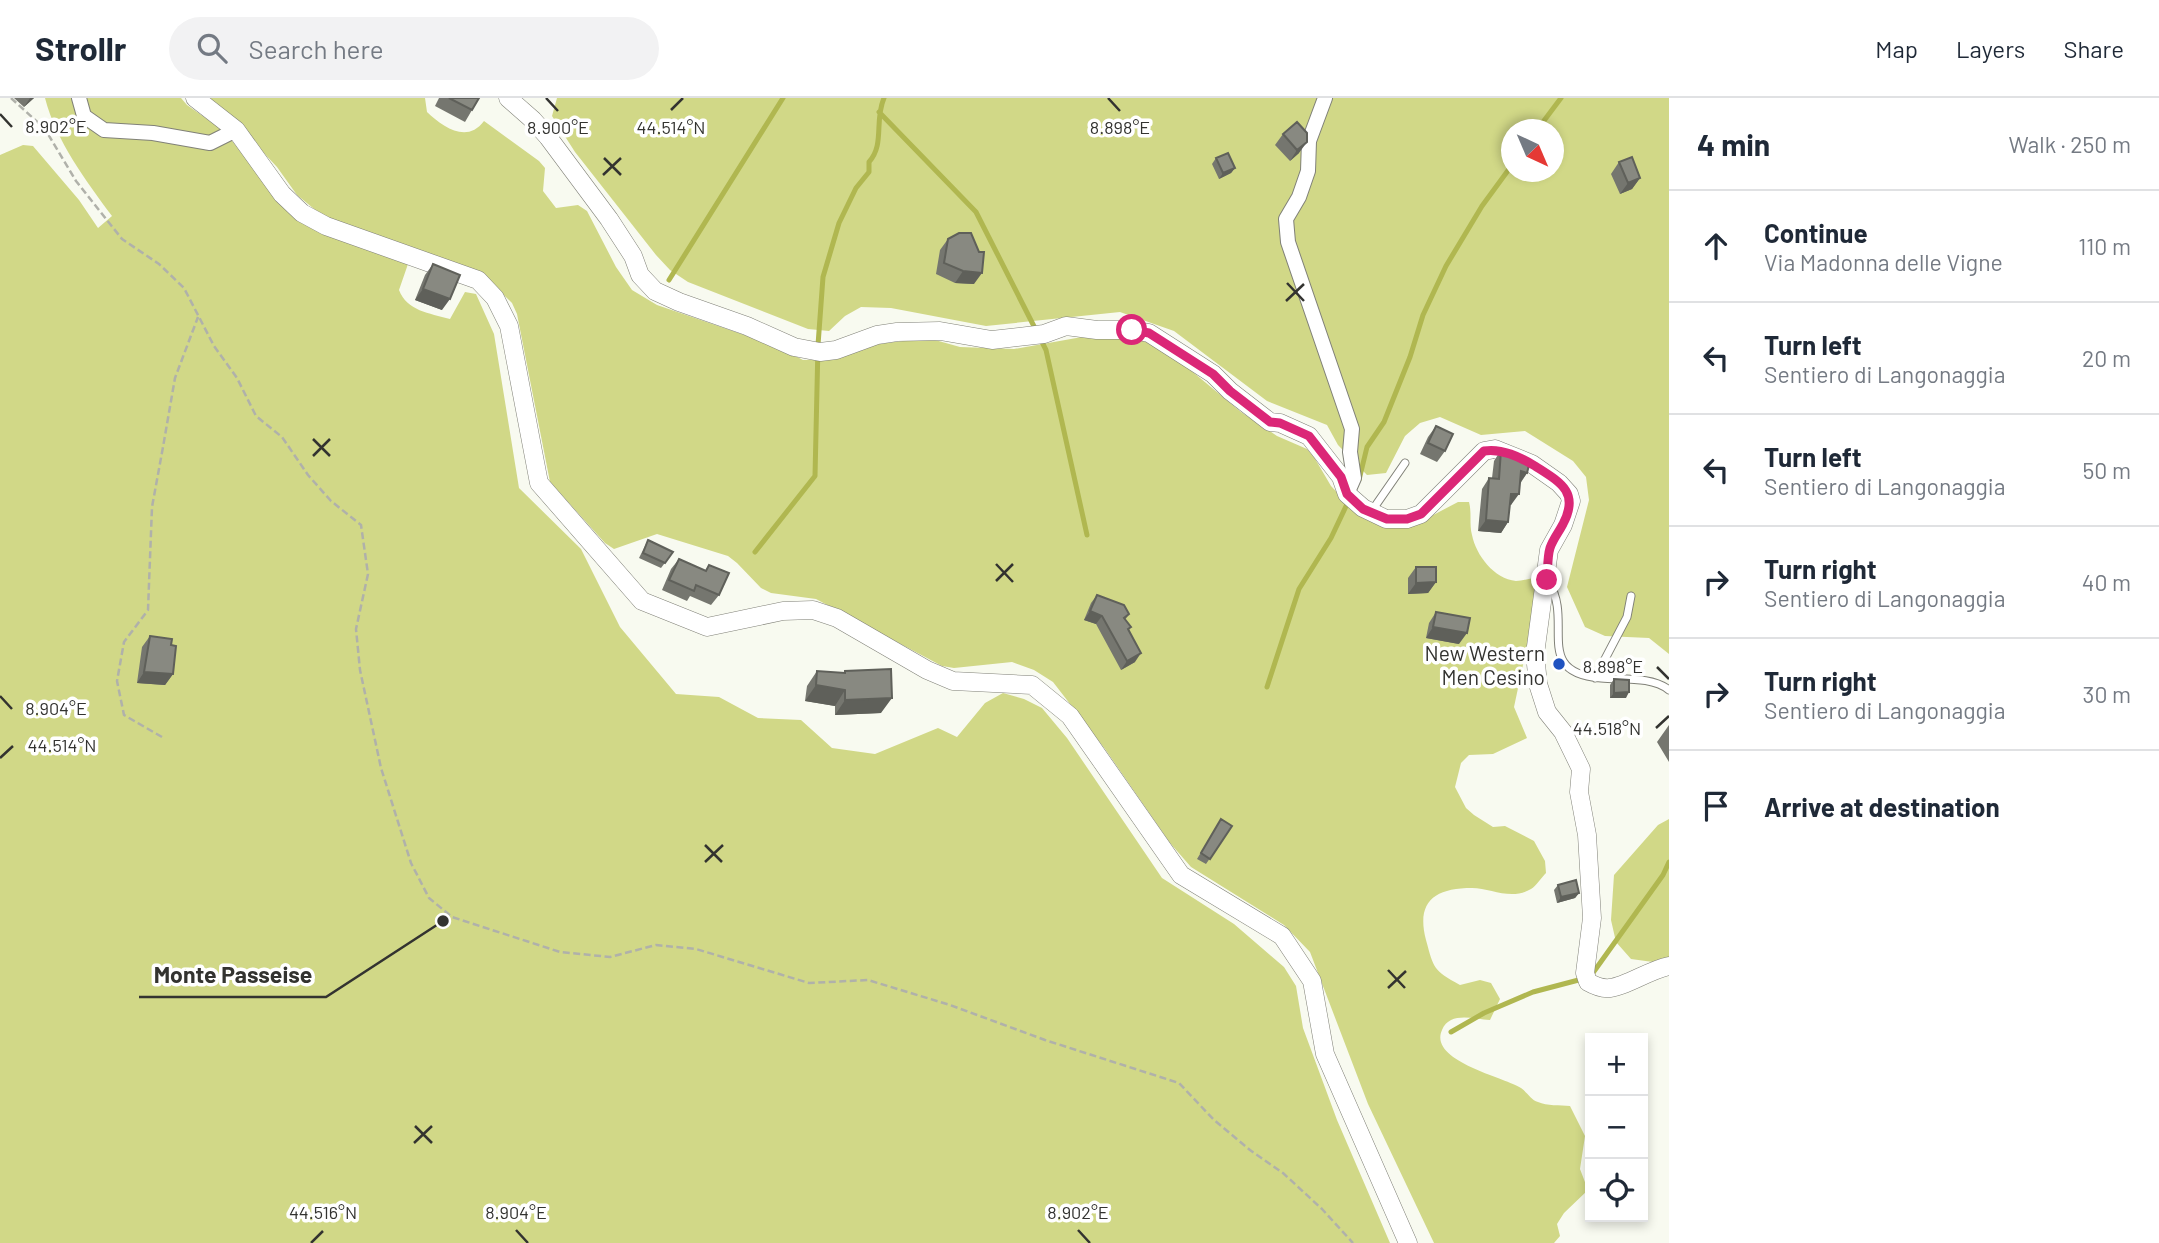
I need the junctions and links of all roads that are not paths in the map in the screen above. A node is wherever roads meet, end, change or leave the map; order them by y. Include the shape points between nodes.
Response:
1 (79, 98) edge
2 (195, 98) edge
3 (508, 98) edge
4 (1325, 98) edge
5 (236, 130) junction
6 (1405, 463) dead end
7 (1347, 494) junction
8 (1371, 512) junction
9 (1547, 580) junction
10 (1632, 596) dead end
11 (1595, 678) junction
12 (1669, 690) edge
13 (1669, 966) edge
14 (1408, 1243) edge

1 - 5 street via 83,116 104,130 210,143
2 - 5 street
3 - 7 street via 548,137 609,219 640,275 655,292 794,347 820,352 898,332 940,331 992,340 1044,334 1066,326 1149,333 1213,374 1270,422 1309,436 1341,477
4 - 7 street via 1309,141 1308,171 1286,225 1352,429 1354,478
5 - 14 street via 282,194 302,213 326,226 478,280 495,298 509,326 539,484 642,601 707,627 783,611 813,610 837,618 953,681 1032,685 1070,716 1181,875 1282,936 1312,981 1325,1054
6 - 8 lane
7 - 8 street
8 - 9 street via 1387,519 1421,514 1484,451 1511,454 1559,483 1571,501 1549,550
9 - 11 lane via 1556,594 1559,656 1568,669
9 - 13 street via 1535,654 1547,712 1581,769 1579,792 1587,835 1592,918 1585,973 1588,982 1612,988
10 - 11 lane via 1627,617
11 - 12 lane via 1656,683

